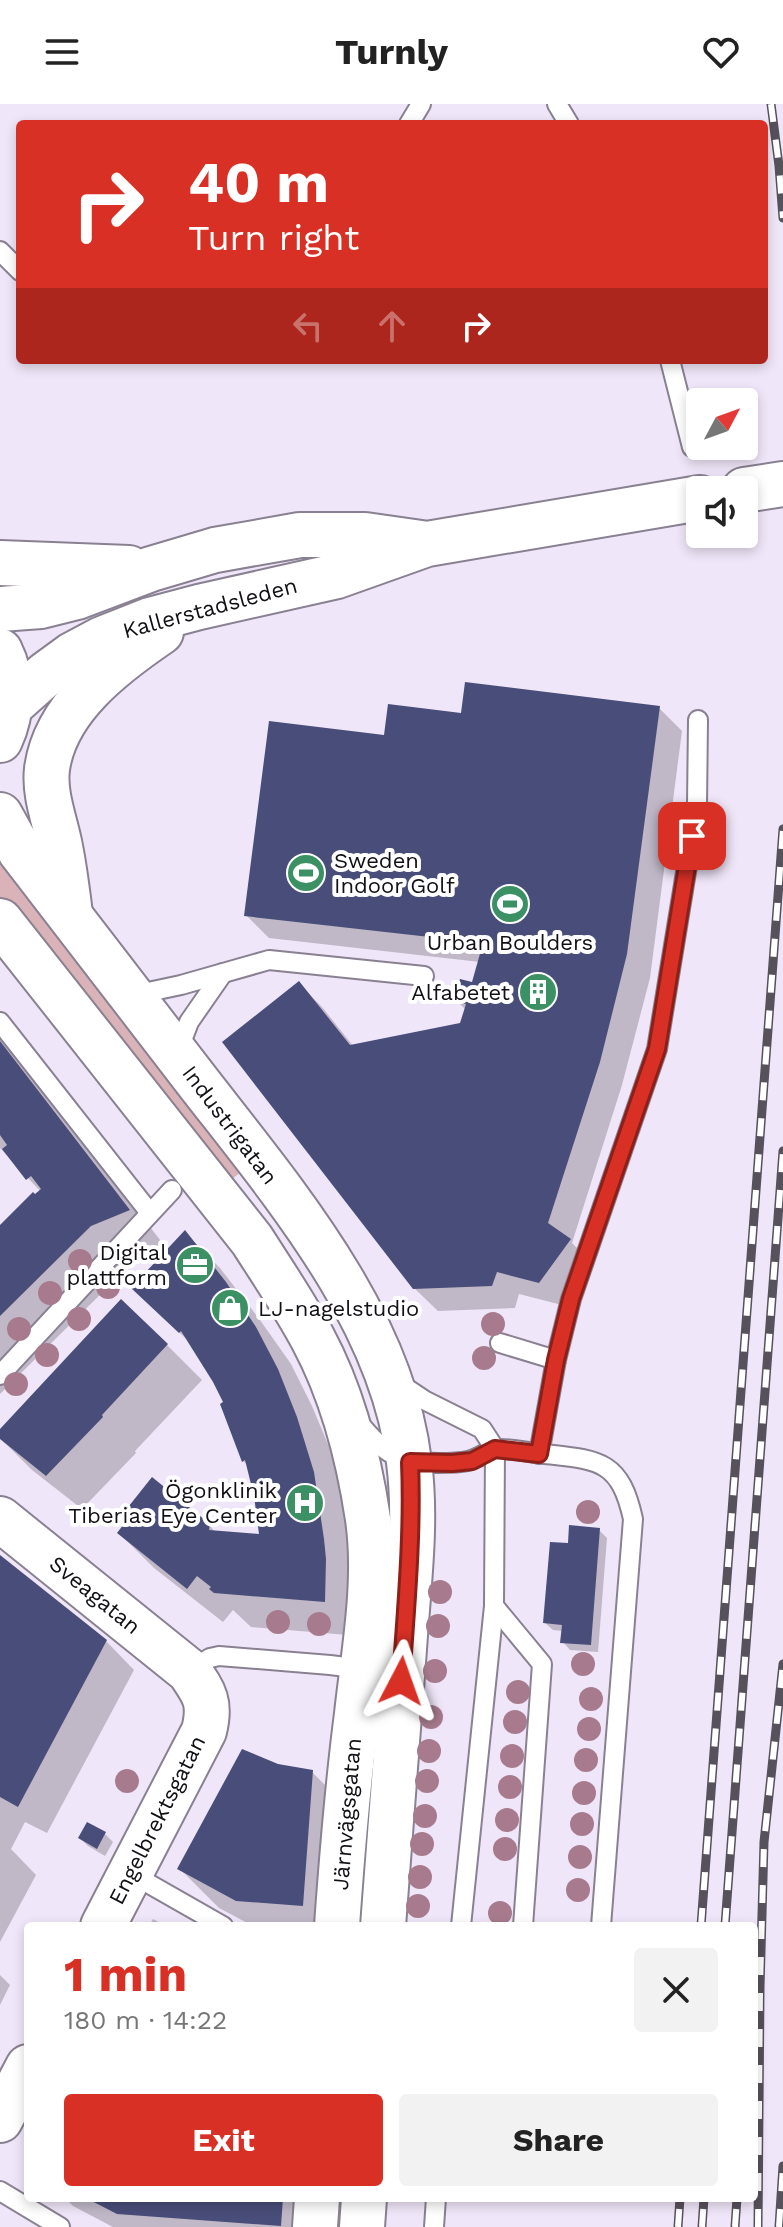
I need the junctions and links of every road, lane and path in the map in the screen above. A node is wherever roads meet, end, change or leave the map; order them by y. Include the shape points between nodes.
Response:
1 (0, 251) edge
2 (16, 267) edge
3 (671, 364) edge
4 (686, 423) edge
5 (783, 484) edge
6 (758, 488) edge
7 (686, 500) edge
8 (427, 544) junction
9 (0, 563) edge
10 (151, 569) junction
11 (199, 607) junction
12 (0, 609) edge
13 (0, 651) edge
14 (698, 720) dead end
15 (5, 723) edge
16 (0, 815) edge
17 (71, 917) junction
18 (0, 921) edge
19 (223, 973) junction
20 (424, 976) dead end
21 (131, 995) junction
22 (0, 1022) edge
23 (177, 1054) junction
24 (185, 1180) junction
25 (150, 1213) junction
26 (500, 1343) dead end
27 (556, 1360) junction
28 (0, 1375) edge
29 (388, 1376) junction
30 (337, 1397) junction
31 (495, 1449) junction
32 (539, 1454) junction
33 (410, 1462) junction
34 (0, 1519) edge
35 (494, 1606) junction
36 (189, 1671) junction
37 (362, 1671) junction
38 (399, 1707) junction
39 (130, 1873) junction
40 (105, 1922) edge
41 (216, 1922) edge
42 (337, 1922) edge
43 (383, 1922) edge
44 (461, 1922) edge
45 (523, 1922) edge
46 (601, 1922) edge
47 (24, 2075) edge
48 (0, 2120) edge
49 (0, 2191) edge
50 (317, 2202) edge
51 (364, 2202) edge
52 (436, 2202) edge
53 (60, 2227) edge
54 (315, 2227) edge
55 (362, 2227) edge
56 (434, 2227) edge

1 - 2 lane
3 - 4 lane
5 - 6 main road
7 - 8 main road, Kallerstadsleden
8 - 10 main road, Kallerstadsleden via 365,535 300,535 215,550
8 - 11 main road, Kallerstadsleden via 337,576
9 - 10 main road
10 - 12 main road, Kallerstadsleden via 77,597
11 - 15 main road, Kallerstadsleden via 150,620 72,655 46,674
11 - 17 main road via 106,674 56,737 47,770 49,804
13 - 15 main road via 10,682
14 - 27 lane via 697,805 657,1049 571,1299
16 - 17 main road, Industrigatan via 20,851
17 - 21 main road, Industrigatan
18 - 24 main road
19 - 20 lane via 269,960
19 - 21 lane
19 - 23 lane via 189,1022
21 - 23 main road, Industrigatan
22 - 25 lane
23 - 29 main road, Industrigatan via 317,1242 358,1308
24 - 25 lane
24 - 30 main road, Järnvägsgatan via 252,1240 314,1341
25 - 28 lane
26 - 27 lane
27 - 32 lane
29 - 31 lane via 482,1429
29 - 33 main road, Industrigatan
30 - 33 lane via 386,1451
30 - 37 main road, Järnvägsgatan via 368,1521 369,1601
31 - 32 lane
31 - 33 lane via 472,1461
31 - 35 lane
32 - 46 lane via 591,1459 606,1466 629,1500 633,1519
33 - 38 main road, Järnvägsgatan via 410,1558
34 - 36 main road, Sveagatan
35 - 44 lane
35 - 45 lane via 542,1664
36 - 37 lane via 219,1656
36 - 39 main road, Engelbrektsgatan via 208,1703 204,1731
37 - 38 lane via 382,1684
37 - 42 main road, Järnvägsgatan
38 - 43 main road, Järnvägsgatan
39 - 40 main road, Engelbrektsgatan
39 - 41 lane
47 - 48 main road
49 - 53 lane
50 - 54 main road
51 - 55 main road
52 - 56 lane

